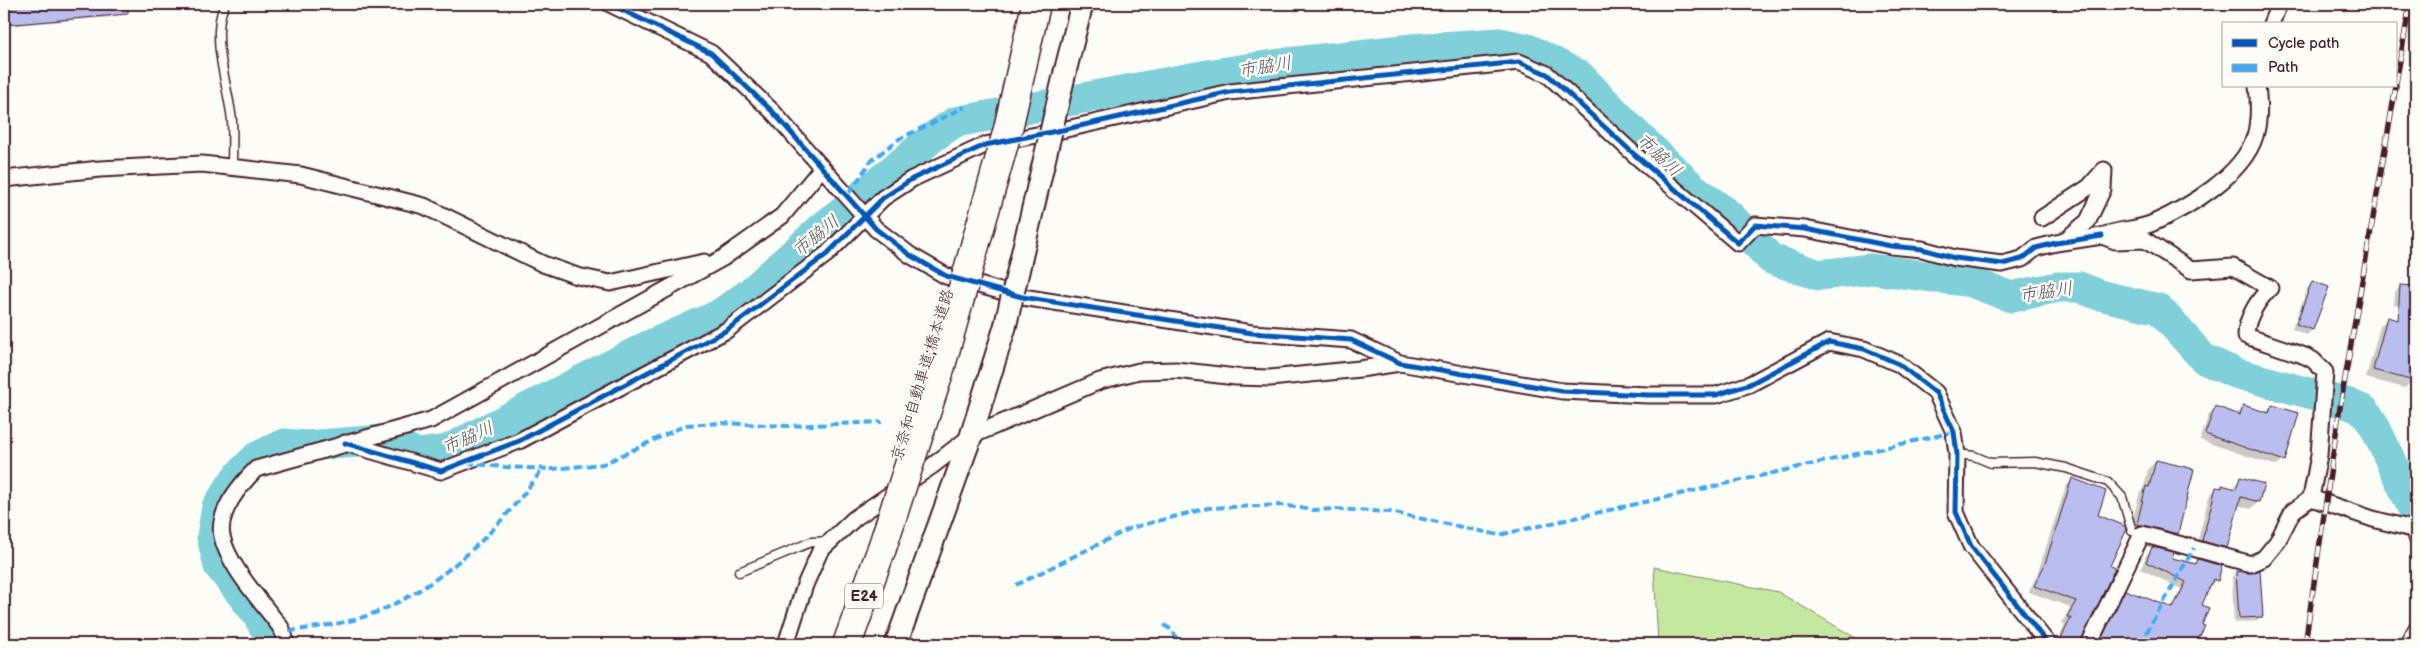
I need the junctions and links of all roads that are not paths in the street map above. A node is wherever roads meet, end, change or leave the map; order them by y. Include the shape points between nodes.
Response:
1 (225, 4) edge
2 (610, 4) edge
3 (1036, 4) edge
4 (1082, 4) edge
5 (2279, 4) edge
6 (2272, 22) edge
7 (2257, 88) edge
8 (232, 168) junction
9 (821, 169) junction
10 (4, 179) edge
11 (864, 216) junction
12 (2042, 218) dead end
13 (2102, 236) junction
14 (2064, 241) junction
15 (723, 258) junction
16 (1400, 362) junction
17 (971, 436) junction
18 (345, 443) junction
19 (1957, 454) junction
20 (2311, 498) junction
21 (2413, 530) edge
22 (2142, 534) junction
23 (830, 541) junction
24 (2416, 547) edge
25 (739, 572) dead end
26 (2416, 622) edge
27 (284, 644) edge
28 (786, 644) edge
29 (847, 644) edge
30 (896, 644) edge
31 (2048, 644) edge
32 (2088, 644) edge
33 (2403, 644) edge

1 - 8 lane via 219,36 232,121
2 - 9 street via 711,53 773,112
3 - 29 highway, 京奈和自動車道;橋本道路 / E24, bridge via 1003,148 938,376
4 - 17 street, bridge via 1005,327
5 - 6 street
7 - 13 street via 2259,117 2255,136 2249,150 2222,181 2192,203 2154,222
8 - 10 street via 202,164 100,169
8 - 15 street via 301,175 424,206 543,264 610,283
9 - 11 street
9 - 15 street via 782,216
11 - 14 street via 883,198 912,179 984,145 1230,92 1519,62 1547,74 1738,243 1755,225 1805,229 2002,264 2022,259 2036,248
11 - 16 street via 876,230 910,255 946,276 988,289 1252,333 1351,340
11 - 18 street via 827,254 727,330 519,441 441,471
12 - 14 street via 2089,187 2104,170 2104,189 2088,221
13 - 14 street
13 - 20 street via 2115,241 2145,240 2191,270 2232,267 2270,288 2258,300 2246,336 2305,356 2324,372 2319,454
15 - 18 street via 430,420
16 - 17 street via 1270,378 1176,370 1140,371 1100,381
16 - 19 street via 1562,391 1648,396 1716,395 1750,384 1829,342 1864,349 1900,364 1936,393 1954,432
17 - 23 street via 855,518
17 - 30 street
18 - 27 street via 256,469 236,489 226,512 222,535 237,570 283,631
19 - 22 lane via 1991,463 2066,468 2108,482 2122,497 2132,531
19 - 31 street via 1956,512 1971,546
20 - 21 street
20 - 22 street via 2294,511 2264,558 2251,564
21 - 24 lane
22 - 32 street
23 - 25 lane via 811,542
23 - 28 street via 820,551 812,569
26 - 33 lane

